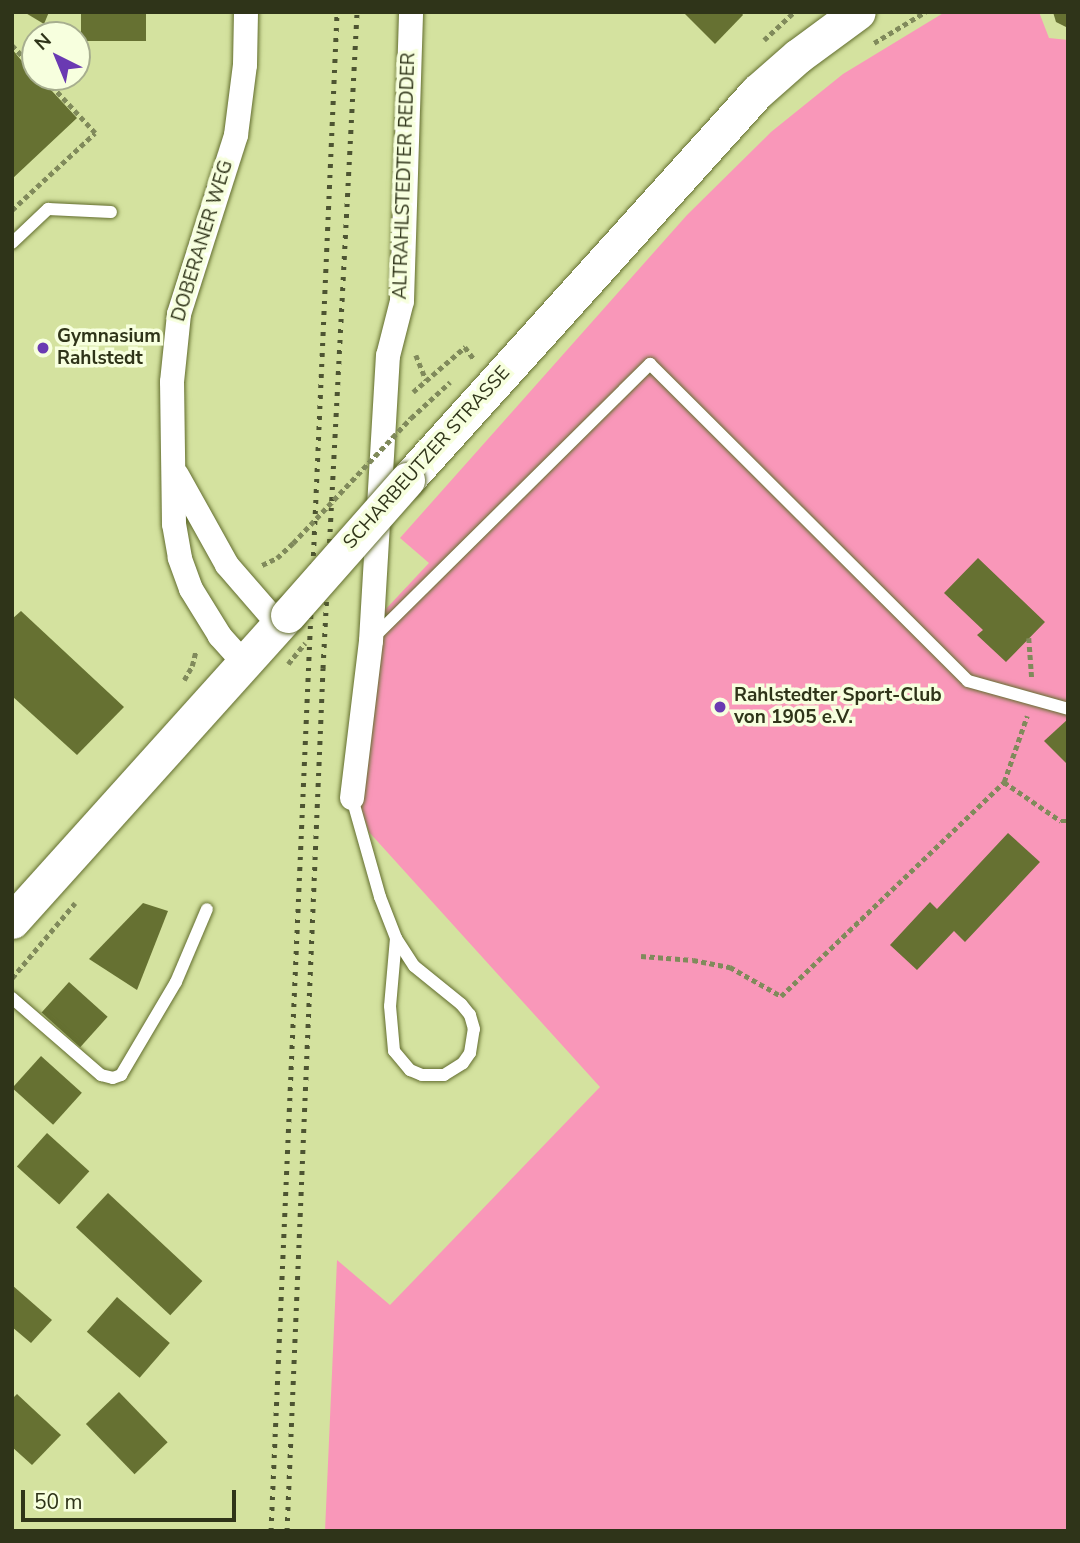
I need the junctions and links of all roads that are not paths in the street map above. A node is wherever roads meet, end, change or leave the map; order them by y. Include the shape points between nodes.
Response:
1 (246, 12) edge
2 (411, 12) edge
3 (850, 14) edge
4 (111, 212) dead end
5 (12, 243) edge
6 (175, 471) junction
7 (284, 620) junction
8 (370, 641) junction
9 (245, 664) junction
10 (1068, 709) edge
11 (352, 798) joint
12 (207, 909) dead end
13 (12, 921) edge
14 (396, 938) junction
15 (12, 998) edge

1 - 6 street, DOBERANER WEG via 236,135 177,324 172,382
2 - 8 street, ALTRAHLSTEDTER REDDER via 402,301 388,356
3 - 7 main road, SCHARBEUTZER STRASSE, bridge via 757,92
4 - 5 lane via 48,209
6 - 7 street, DOBERANER WEG via 240,582
6 - 9 street, DOBERANER WEG via 174,524 191,589
7 - 9 main road, SCHARBEUTZER STRASSE
8 - 10 lane via 650,364 968,681
8 - 11 street, ALTRAHLSTEDTER REDDER
9 - 13 main road, SCHARBEUTZER STRASSE
11 - 14 lane
12 - 15 lane via 176,982 121,1075 101,1075
14 - 14 lane via 390,1006 394,1051 410,1070 422,1075 444,1074 470,1053 474,1028 470,1015 414,966

